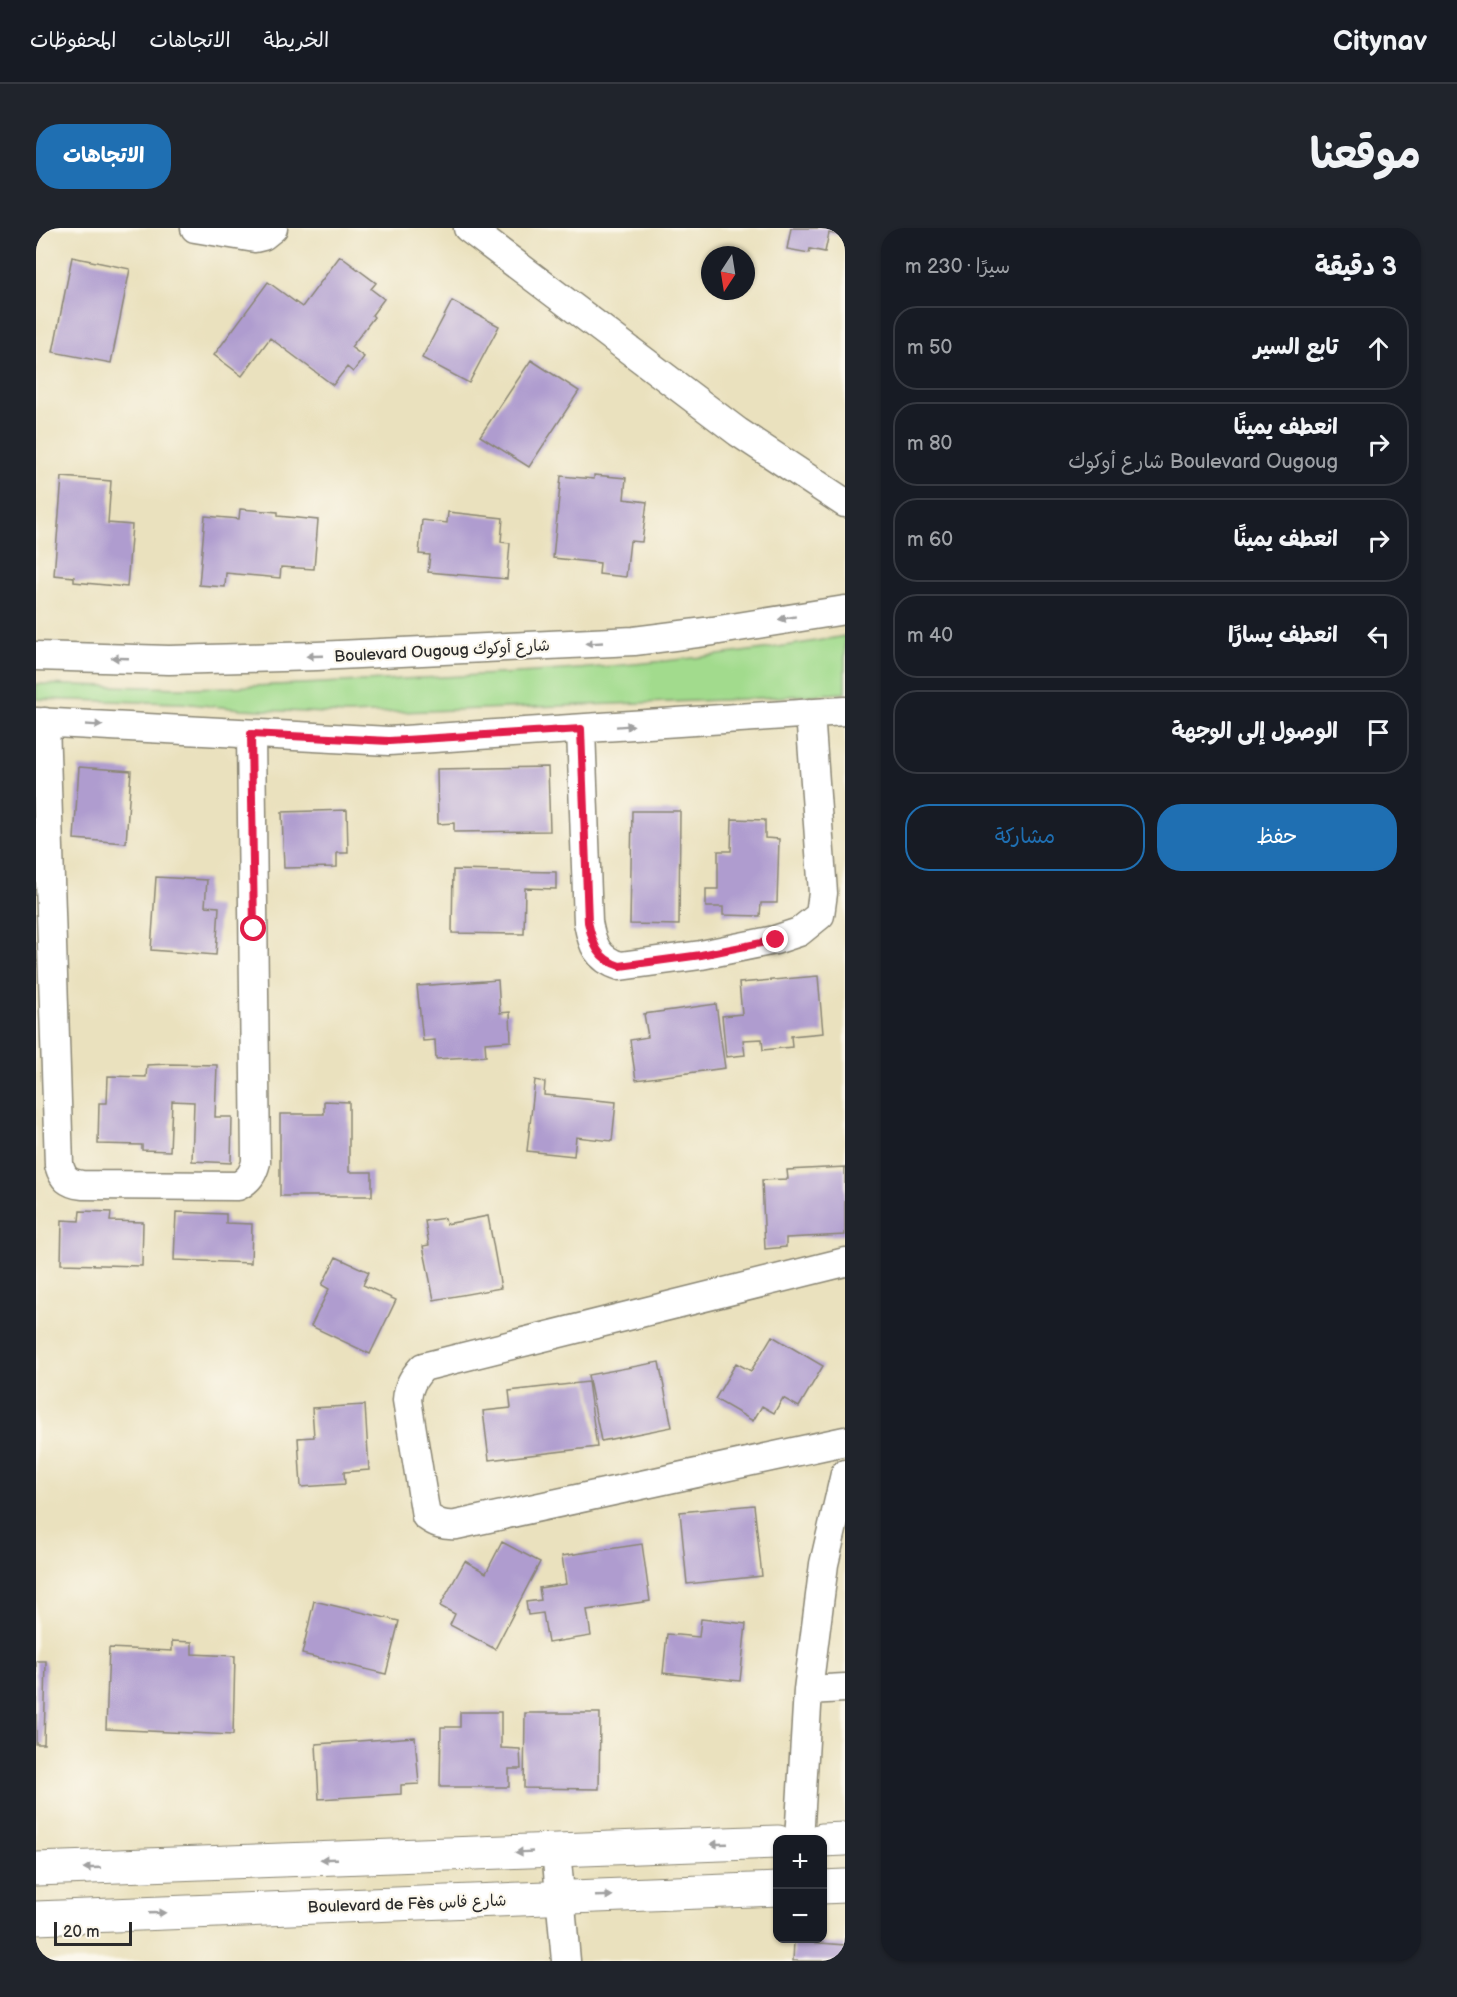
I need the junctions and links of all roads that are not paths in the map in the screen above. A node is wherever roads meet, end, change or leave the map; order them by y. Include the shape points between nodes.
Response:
1 (195, 228) edge
2 (273, 228) edge
3 (468, 228) edge
4 (845, 503) edge
5 (845, 610) edge
6 (36, 656) edge
7 (845, 711) edge
8 (810, 713) junction
9 (41, 722) edge
10 (581, 729) junction
11 (251, 734) junction
12 (845, 1262) edge
13 (845, 1441) edge
14 (845, 1474) edge
15 (845, 1688) edge
16 (808, 1690) junction
17 (799, 1835) edge
18 (845, 1839) edge
19 (827, 1840) edge
20 (773, 1842) edge
21 (556, 1850) junction
22 (36, 1869) edge
23 (845, 1886) edge
24 (827, 1887) edge
25 (773, 1889) edge
26 (560, 1897) junction
27 (36, 1918) edge
28 (566, 1961) edge

1 - 2 street via 255,238
3 - 4 street via 738,432
5 -> 6 street, Boulevard Ougoug شارع أوكوك via 634,640 294,657 169,660
7 - 8 street
10 -> 8 street
8 - 10 street via 823,893 819,915 799,932 776,940 620,966 607,962 597,950 588,922
9 -> 11 street
9 - 11 street via 59,1165 66,1180 82,1185 238,1186 254,1172
10 - 11 street via 389,741
12 - 13 street via 423,1367 408,1388 407,1401 426,1516 446,1526
14 - 16 street via 824,1564
15 - 16 street
16 - 17 street
18 - 19 main road
20 -> 21 main road
21 -> 22 main road
21 - 26 street
23 - 24 main road
26 -> 25 main road, Boulevard de Fès شارع فاس
27 -> 26 main road, Boulevard de Fès شارع فاس
26 - 28 street

